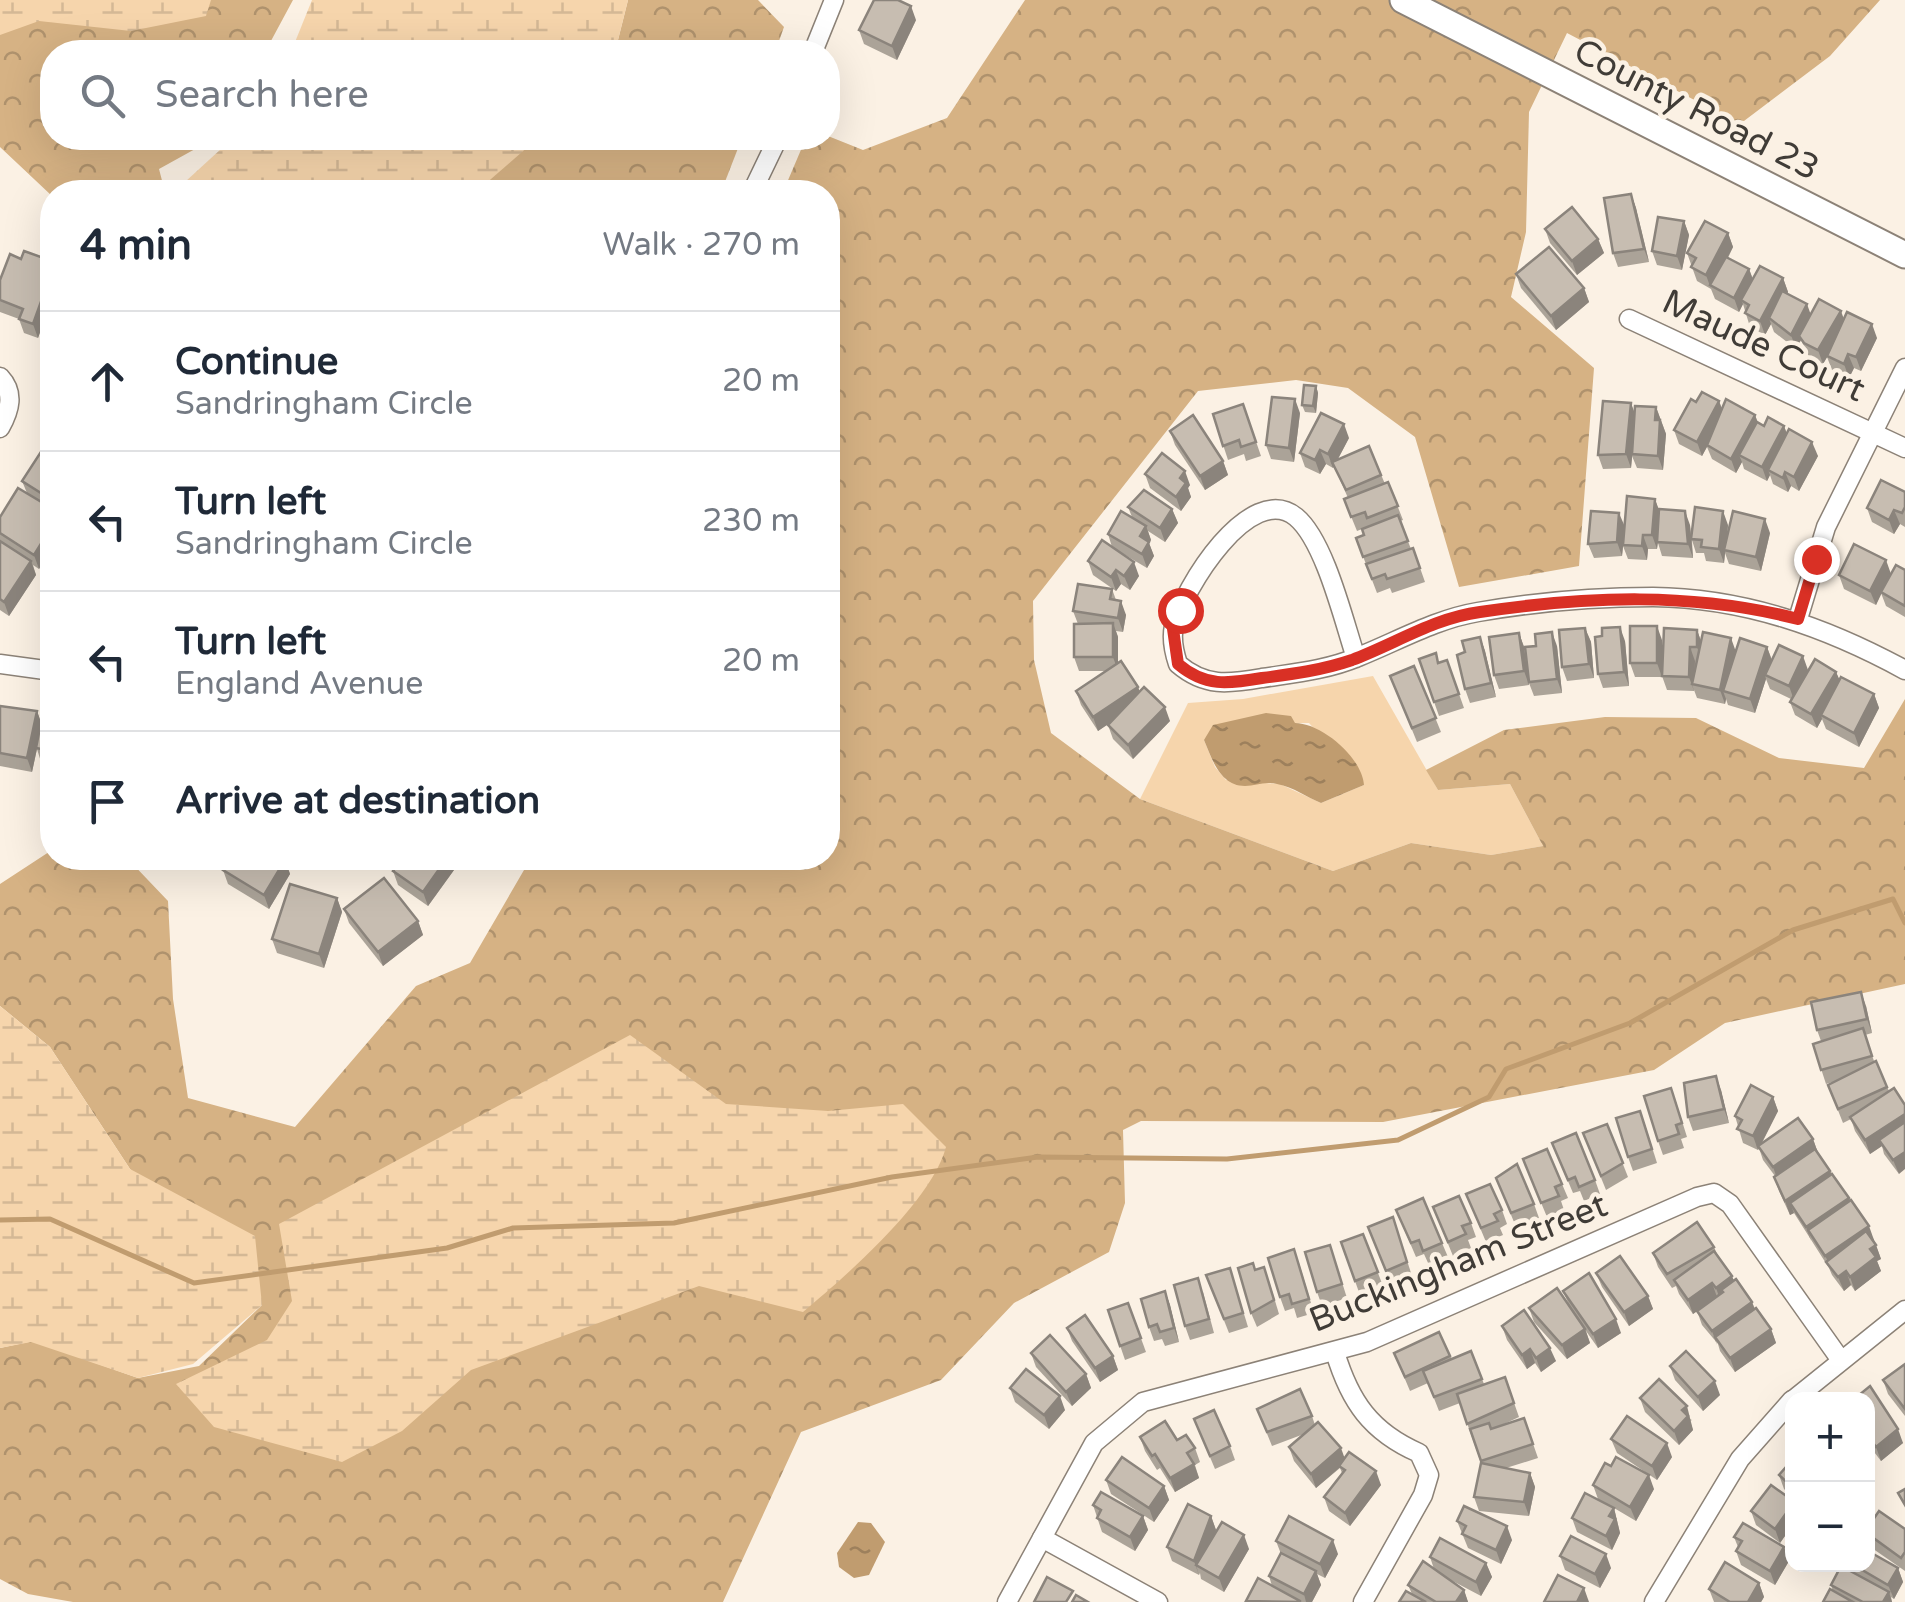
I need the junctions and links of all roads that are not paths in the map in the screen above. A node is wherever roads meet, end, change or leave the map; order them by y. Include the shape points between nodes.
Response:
1 (834, 0) edge
2 (1403, 0) edge
3 (818, 40) edge
4 (772, 150) edge
5 (758, 180) edge
6 (1905, 255) edge
7 (1628, 319) dead end
8 (1905, 368) edge
9 (0, 376) edge
10 (0, 428) edge
11 (1873, 431) junction
12 (1905, 448) edge
13 (1798, 619) junction
14 (1356, 658) junction
15 (0, 664) edge
16 (40, 669) edge
17 (1905, 670) edge
18 (1905, 1310) edge
19 (1335, 1352) junction
20 (1840, 1359) junction
21 (1802, 1392) edge
22 (1785, 1409) edge
23 (1042, 1538) junction
24 (1007, 1602) edge
25 (1158, 1602) edge
26 (1364, 1602) edge
27 (1654, 1602) edge

1 - 3 street
2 - 6 main road, County Road 23
4 - 5 street
7 - 11 street, Maude Court
8 - 11 street
9 - 10 street via 11,406
11 - 12 street, Maude Court
11 - 13 street via 1826,527
13 - 14 street via 1684,599 1568,602 1442,620
13 - 17 street
14 - 14 street via 1310,532 1293,514 1274,509 1239,522 1173,629 1178,664 1197,680 1225,684
15 - 16 street
18 - 20 street
19 - 20 street, Buckingham Street via 1714,1193 1730,1204
19 - 23 street, Buckingham Street via 1143,1402 1094,1443
19 - 26 street via 1370,1423 1388,1440 1419,1453 1429,1475
20 - 21 street
22 - 27 street via 1740,1458
23 - 24 street, Buckingham Street
23 - 25 street

